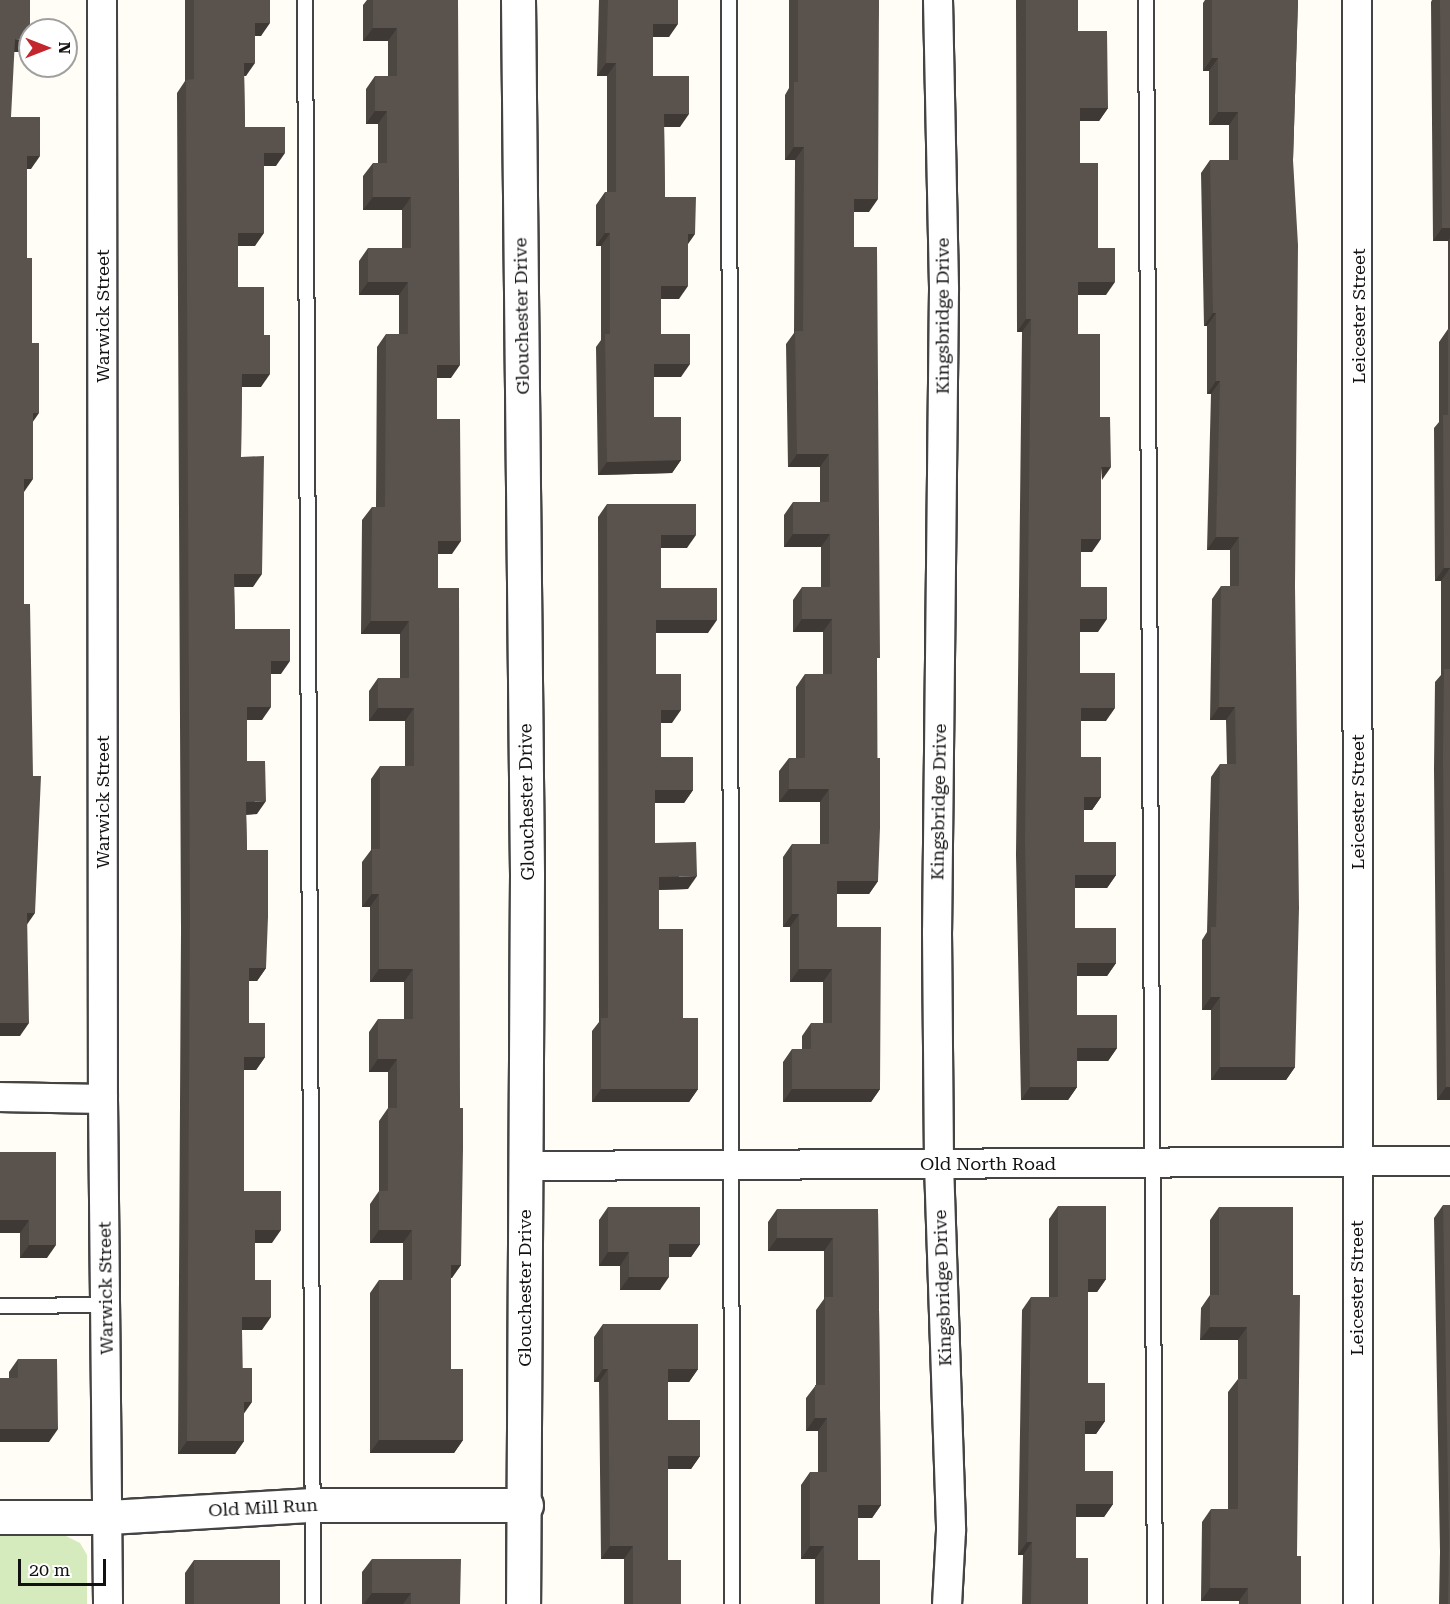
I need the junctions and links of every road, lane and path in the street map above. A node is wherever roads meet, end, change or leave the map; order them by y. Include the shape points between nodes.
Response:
1 (102, 0) edge
2 (305, 0) edge
3 (518, 0) edge
4 (729, 0) edge
5 (938, 0) edge
6 (1146, 0) edge
7 (1357, 0) edge
8 (0, 1097) edge
9 (103, 1099) junction
10 (1357, 1161) junction
11 (1450, 1161) edge
12 (1151, 1163) junction
13 (939, 1164) junction
14 (733, 1165) junction
15 (525, 1166) junction
16 (106, 1305) junction
17 (0, 1306) edge
18 (313, 1505) junction
19 (526, 1505) junction
20 (0, 1517) edge
21 (108, 1517) junction
22 (108, 1604) edge
23 (313, 1604) edge
24 (523, 1604) edge
25 (732, 1604) edge
26 (947, 1604) edge
27 (1155, 1604) edge
28 (1358, 1604) edge

1 - 9 street, Warwick Street
2 - 18 lane
3 - 15 street, Glouchester Drive via 528,875
4 - 14 lane
5 - 13 street, Kingsbridge Drive via 944,290
6 - 12 lane
7 - 10 street, Leicester Street
8 - 9 street
9 - 16 street, Warwick Street
10 - 11 street, Old North Road
10 - 12 street, Old North Road
10 - 28 street, Leicester Street
12 - 13 street, Old North Road
12 - 27 lane
13 - 14 street, Old North Road
13 - 26 street, Kingsbridge Drive via 951,1531
14 - 15 street, Old North Road
14 - 25 lane
15 - 19 street, Glouchester Drive
16 - 17 lane
16 - 21 street, Warwick Street
18 - 19 street, Old Mill Run
18 - 21 street, Old Mill Run
18 - 23 lane
19 - 24 street, Glouchester Drive
20 - 21 street, Old Mill Run
21 - 22 street, Warwick Street

